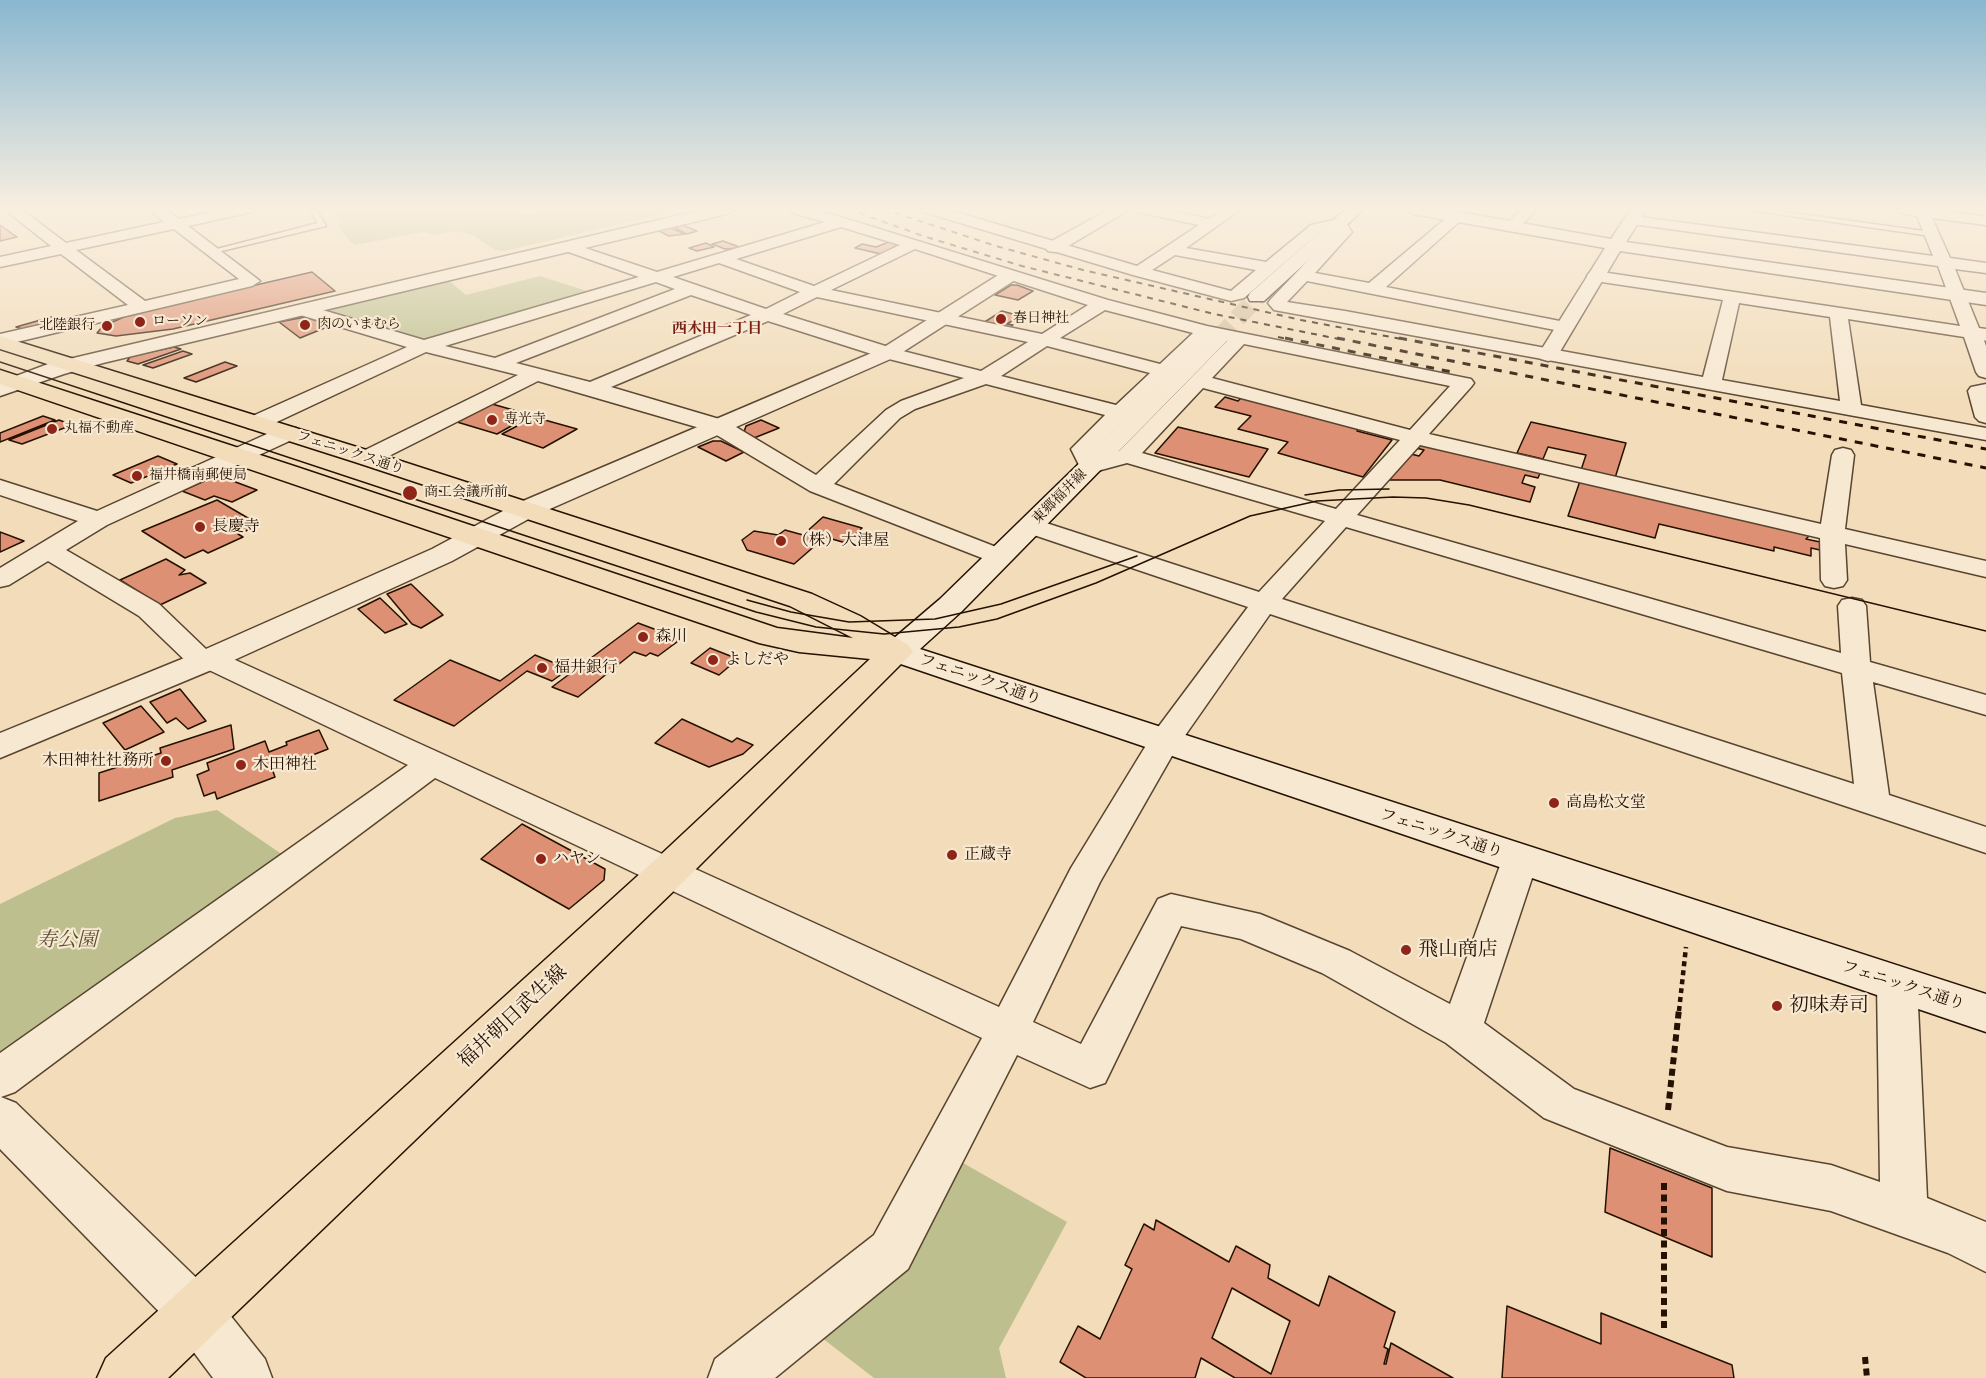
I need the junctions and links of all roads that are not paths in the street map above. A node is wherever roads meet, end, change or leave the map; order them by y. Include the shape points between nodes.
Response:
1 (96, 273) edge
2 (242, 273) edge
3 (456, 273) edge
4 (647, 273) edge
5 (665, 273) edge
6 (762, 273) edge
7 (854, 273) edge
8 (1001, 273) edge
9 (1144, 273) edge
10 (1263, 273) edge
11 (1283, 273) edge
12 (1390, 273) edge
13 (1597, 273) edge
14 (1809, 273) edge
15 (1948, 273) edge
16 (1301, 275) joint
17 (655, 276) junction
18 (1009, 276) junction
19 (1595, 276) junction
20 (690, 289) junction
21 (1373, 289) junction
22 (815, 292) junction
23 (1958, 295) junction
24 (1257, 297) tunnel mouth
25 (1732, 297) junction
26 (1986, 300) edge
27 (1102, 304) junction
28 (142, 307) junction
29 (303, 309) junction
30 (1838, 313) junction
31 (767, 315) junction
32 (942, 318) junction
33 (1565, 327) junction
34 (1979, 334) edge
35 (1222, 336) junction
36 (1045, 340) junction
37 (0, 341) edge
38 (424, 346) junction
39 (888, 353) junction
40 (1548, 356) junction
41 (496, 364) junction
42 (69, 366) junction
43 (1164, 371) junction
44 (1986, 372) edge
45 (536, 374) junction
46 (984, 378) junction
47 (1199, 381) junction
48 (6, 383) edge
49 (1711, 383) junction
50 (592, 388) junction
51 (1986, 390) edge
52 (1851, 408) junction
53 (1120, 413) junction
54 (1986, 417) edge
55 (256, 423) junction
56 (718, 426) junction
57 (288, 433) junction
58 (1986, 434) edge
59 (1413, 437) junction
60 (1843, 455) dead end
61 (240, 456) junction
62 (1128, 456) junction
63 (367, 458) junction
64 (1090, 466) junction
65 (818, 486) junction
66 (0, 487) edge
67 (525, 510) junction
68 (1341, 517) junction
69 (98, 520) junction
70 (1031, 526) junction
71 (1832, 534) junction
72 (478, 537) junction
73 (49, 550) junction
74 (1000, 556) junction
75 (1986, 569) edge
76 (0, 579) edge
77 (1834, 580) dead end
78 (1265, 602) junction
79 (1852, 606) dead end
80 (897, 652) junction
81 (206, 661) junction
82 (1856, 667) junction
83 (1986, 705) edge
84 (1164, 742) junction
85 (0, 746) edge
86 (433, 763) junction
87 (1873, 802) junction
88 (1986, 840) edge
89 (1520, 860) junction
90 (668, 872) junction
91 (1897, 984) junction
92 (1986, 1013) edge
93 (1461, 1030) junction
94 (1007, 1033) junction
95 (0, 1078) edge
96 (0, 1118) edge
97 (1904, 1214) junction
98 (1986, 1248) edge
99 (196, 1313) junction
100 (126, 1378) edge
101 (246, 1378) edge
102 (734, 1378) edge

1 - 28 street
2 - 28 street via 252,281
3 - 29 street
4 - 17 street
5 - 17 street
6 - 22 street
7 - 22 street
8 - 18 street
9 - 10 street via 1231,296
11 - 24 street
12 - 21 street
13 - 19 street
14 - 23 street
15 - 23 street
16 - 21 street
16 - 40 street via 1277,303 1280,306
17 - 20 street
17 - 38 street
18 - 27 street
18 - 32 street
19 - 25 street
19 - 33 street
20 - 31 street
20 - 41 street
21 - 33 street
22 - 31 street
22 - 32 street
23 - 26 street
23 - 34 street
25 - 30 street
25 - 49 street
27 - 35 street
27 - 36 street
28 - 37 street
29 - 38 street
29 - 42 street
30 - 34 street
30 - 52 street
31 - 39 street
31 - 50 street
32 - 36 street
32 - 39 street
33 - 40 street
34 - 44 street
35 - 43 street
35 - 47 street
35 - 59 street via 1464,383
35 - 64 street, 東郷福井線
36 - 43 street
36 - 46 street
37 - 42 main road, フェニックス通り
38 - 41 street
38 - 55 street
39 - 46 street
39 - 56 street
40 - 49 street
41 - 45 street
42 - 48 street
42 - 55 main road, フェニックス通り
43 - 53 street
45 - 50 street
45 - 63 street
46 - 53 street
46 - 65 street via 893,414
47 - 59 street
47 - 62 street
48 - 61 main road, フェニックス通り
49 - 52 street
50 - 56 street
51 - 54 street via 1978,391
52 - 58 street
53 - 64 street via 1082,449
55 - 57 main road, フェニックス通り
56 - 65 street
56 - 67 street
57 - 61 street
57 - 63 main road, フェニックス通り
59 - 68 street
59 - 71 street
60 - 71 street
61 - 69 street
61 - 72 main road, フェニックス通り
62 - 64 street
62 - 68 street
63 - 67 main road, フェニックス通り
64 - 70 street, 東郷福井線
65 - 74 street
66 - 69 street
67 - 72 street
67 - 80 main road, フェニックス通り via 801,600 849,622
68 - 78 street
68 - 82 street
69 - 73 street
70 - 74 street, 東郷福井線
70 - 78 street
71 - 75 street
71 - 77 street
72 - 80 main road, フェニックス通り via 770,636
72 - 81 street
73 - 76 street
73 - 81 street via 149,610
74 - 80 street, 東郷福井線
78 - 84 street
78 - 87 street
79 - 82 street
80 - 84 street, フェニックス通り
80 - 90 main road, 福井朝日武生線
81 - 85 street
81 - 86 street
82 - 83 street
82 - 87 street
84 - 89 street, フェニックス通り
84 - 94 street via 1084,878
86 - 90 street
86 - 95 street
87 - 88 street
89 - 91 street, フェニックス通り
89 - 93 street
90 - 94 street
90 - 99 main road, 福井朝日武生線
91 - 92 street, フェニックス通り
91 - 97 street
93 - 94 street via 1336,962 1247,925 1171,909 1090,1070
93 - 97 street via 1559,1104 1727,1170 1831,1188
94 - 102 street via 891,1252
96 - 99 street
97 - 98 street
99 - 100 main road, 福井朝日武生線
99 - 101 street

